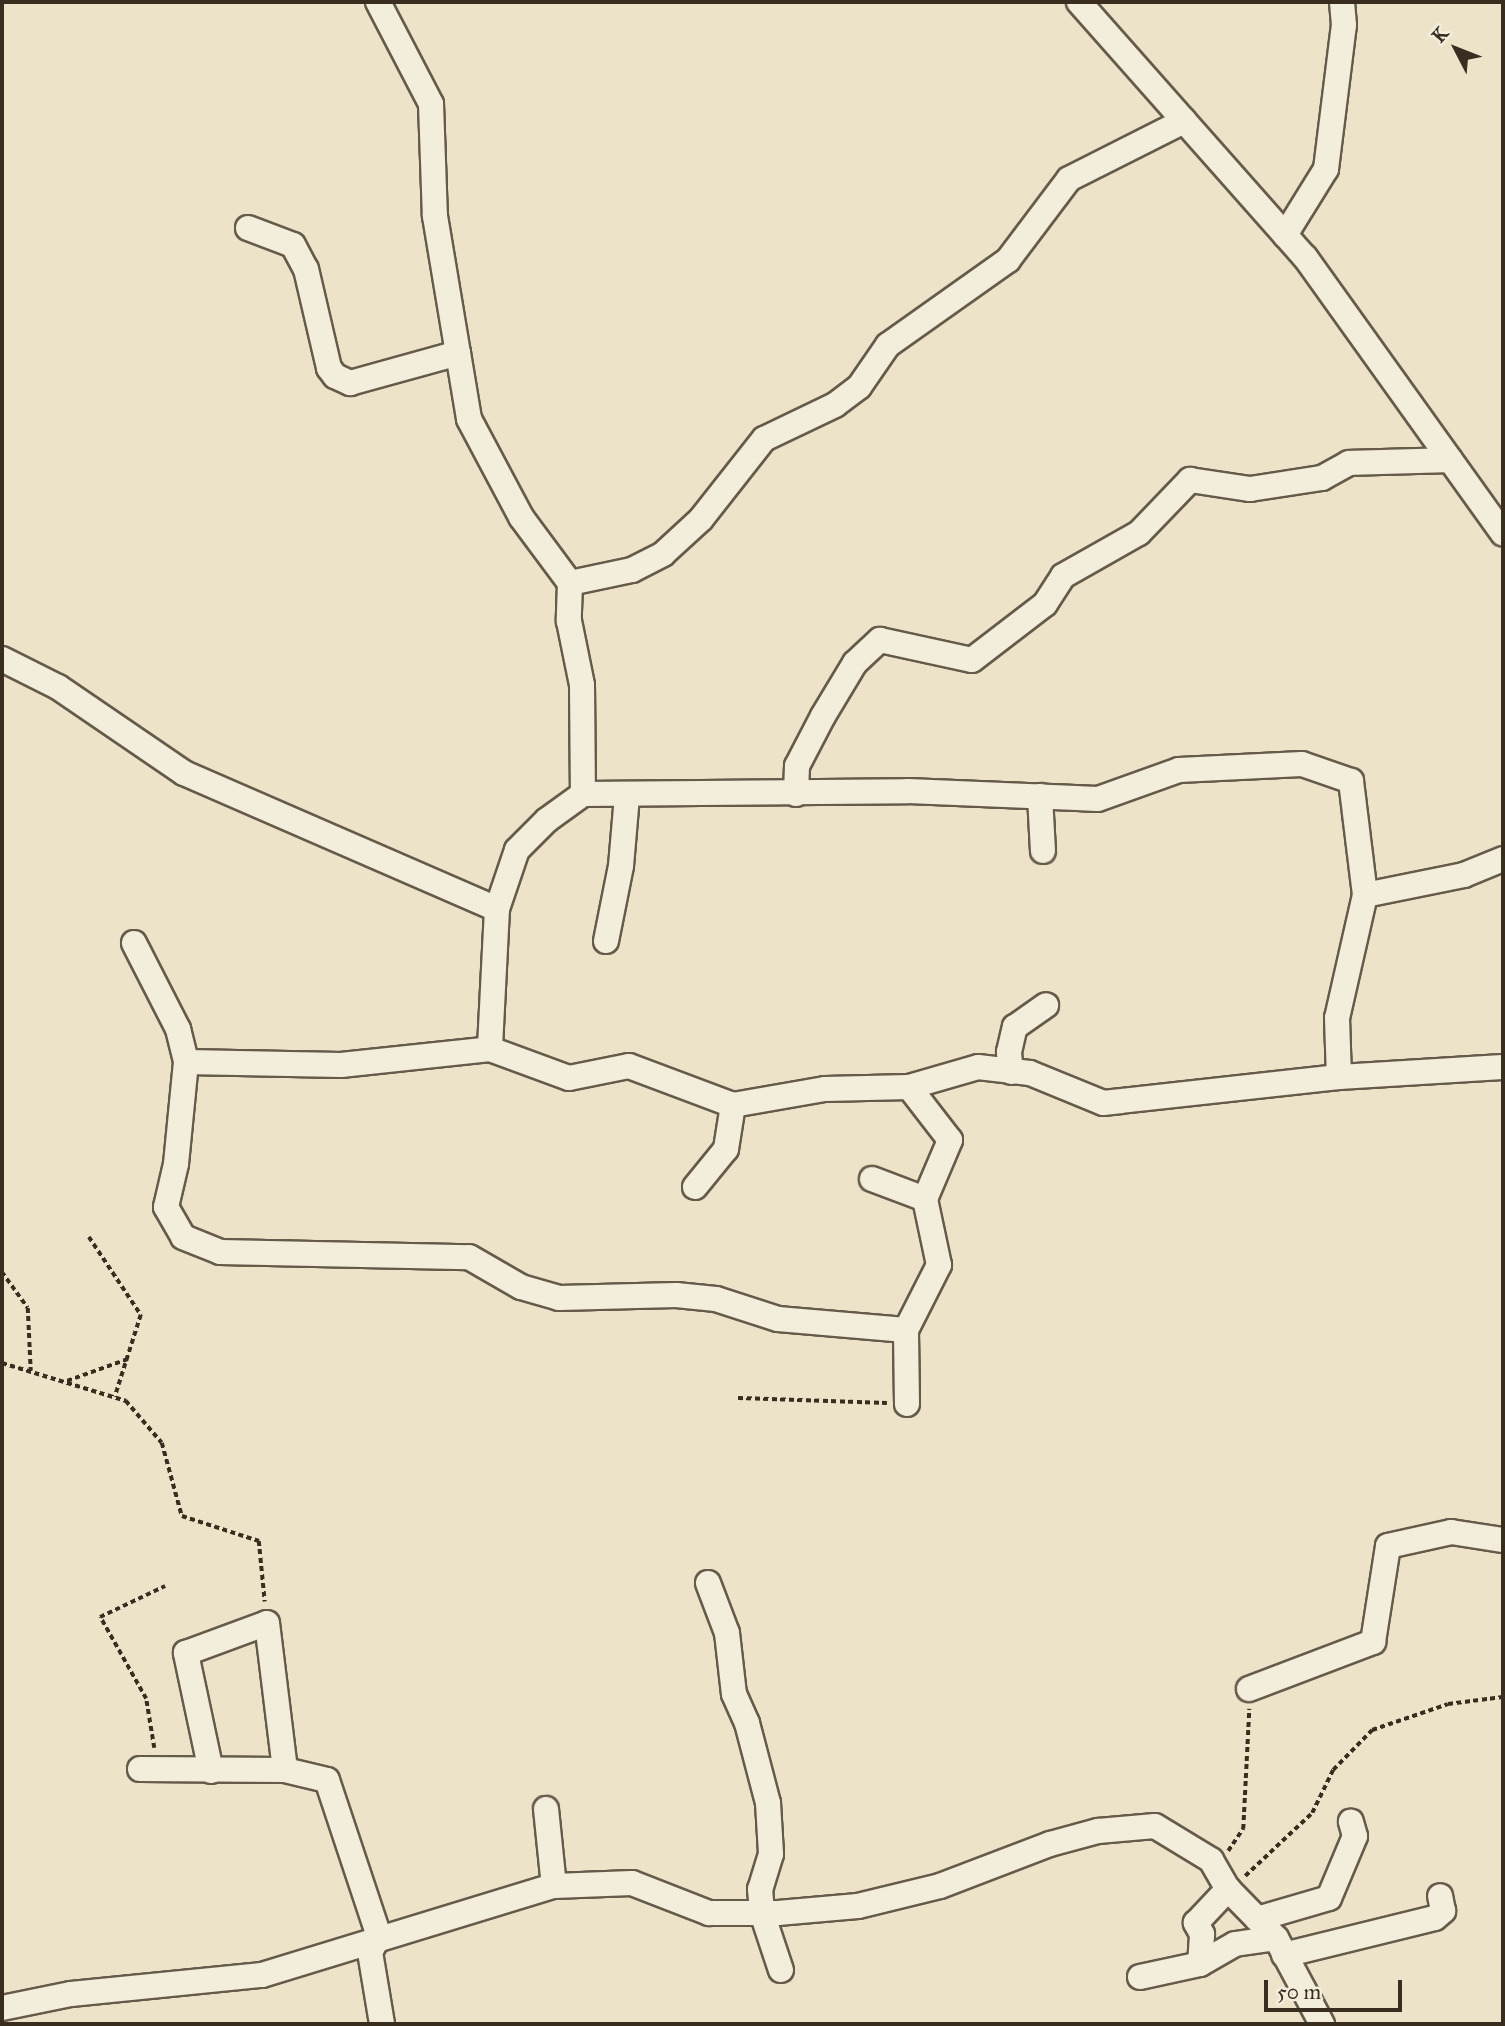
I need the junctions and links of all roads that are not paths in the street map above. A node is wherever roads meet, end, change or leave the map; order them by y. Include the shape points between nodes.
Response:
1 (378, 2) edge
2 (1079, 2) edge
3 (1342, 2) edge
4 (1184, 121) junction
5 (248, 228) dead end
6 (1285, 235) junction
7 (458, 353) junction
8 (1450, 460) junction
9 (1503, 534) edge
10 (570, 583) junction
11 (2, 659) edge
12 (583, 794) junction
13 (796, 794) junction
14 (626, 796) junction
15 (1041, 796) junction
16 (1043, 851) dead end
17 (1503, 859) edge
18 (1365, 895) junction
19 (497, 909) junction
20 (606, 941) dead end
21 (134, 943) dead end
22 (1046, 1005) dead end
23 (490, 1049) junction
24 (186, 1062) junction
25 (1503, 1067) edge
26 (1011, 1072) junction
27 (1339, 1077) junction
28 (909, 1087) junction
29 (733, 1105) junction
30 (872, 1179) dead end
31 (695, 1187) dead end
32 (925, 1199) junction
33 (906, 1330) junction
34 (907, 1404) road end
35 (1503, 1540) edge
36 (708, 1583) dead end
37 (1249, 1689) road end
38 (149, 1770) road end
39 (285, 1770) junction
40 (211, 1771) junction
41 (546, 1809) dead end
42 (1351, 1822) dead end
43 (1222, 1877) junction
44 (554, 1886) junction
45 (1440, 1896) dead end
46 (762, 1913) junction
47 (1256, 1919) junction
48 (379, 1936) junction
49 (1280, 1946) junction
50 (1200, 1964) junction
51 (781, 1970) dead end
52 (1140, 1977) dead end
53 (2, 2008) edge
54 (382, 2024) edge
55 (1322, 2024) edge

1 - 7 street via 431,104 435,216
2 - 4 street
3 - 6 street via 1344,25 1326,169
4 - 6 street
4 - 10 street via 1069,179 1008,260 888,345 859,387 835,405 764,439 701,519 663,554 620,574
5 - 7 street via 293,245 306,269 329,368 335,376 351,383
6 - 8 street
7 - 10 street via 469,419 521,517
8 - 9 street
8 - 13 street via 1349,463 1322,478 1250,489 1190,480 1139,533 1063,576 1045,604 972,660 880,640 855,663 823,716 797,766
10 - 12 street via 569,621 582,685
11 - 19 street via 58,687 184,773
12 - 14 street
12 - 19 street via 517,850
13 - 14 street
13 - 15 street via 908,791
14 - 20 street via 621,866
15 - 16 street
15 - 18 street via 1098,799 1179,770 1302,764 1351,780
17 - 18 street via 1464,874
18 - 27 street via 1337,1018
19 - 23 street
21 - 24 street via 178,1029
22 - 26 street via 1015,1027 1009,1052
23 - 24 street via 341,1065
23 - 29 street via 569,1078 629,1066
24 - 33 street via 176,1164 166,1208 183,1237 220,1252 468,1256 522,1287 559,1298 676,1295 716,1299 778,1318
25 - 27 street
26 - 27 street via 1030,1073 1103,1103
26 - 28 street via 978,1066
28 - 29 street via 825,1089
28 - 32 street via 950,1140
29 - 31 street via 726,1149
30 - 32 street
32 - 33 street via 939,1265
33 - 34 street
35 - 37 street via 1451,1532 1388,1546 1373,1642
36 - 46 street via 727,1633 734,1694 747,1723 768,1803 771,1854 760,1889
38 - 40 street
39 - 40 street
39 - 40 street via 267,1623 186,1653
39 - 48 street via 327,1780
41 - 44 street
42 - 47 street via 1355,1836 1329,1898
43 - 46 street via 1156,1826 1098,1831 1050,1844 940,1886 859,1906
43 - 47 street
43 - 50 street via 1196,1923 1202,1934
44 - 46 street via 632,1883 709,1913
44 - 48 street
45 - 49 street via 1443,1911 1435,1918
46 - 51 street
47 - 49 street
48 - 53 street via 262,1975 71,1993
48 - 54 street via 370,1952
49 - 50 street via 1235,1944
49 - 55 street
50 - 52 street

